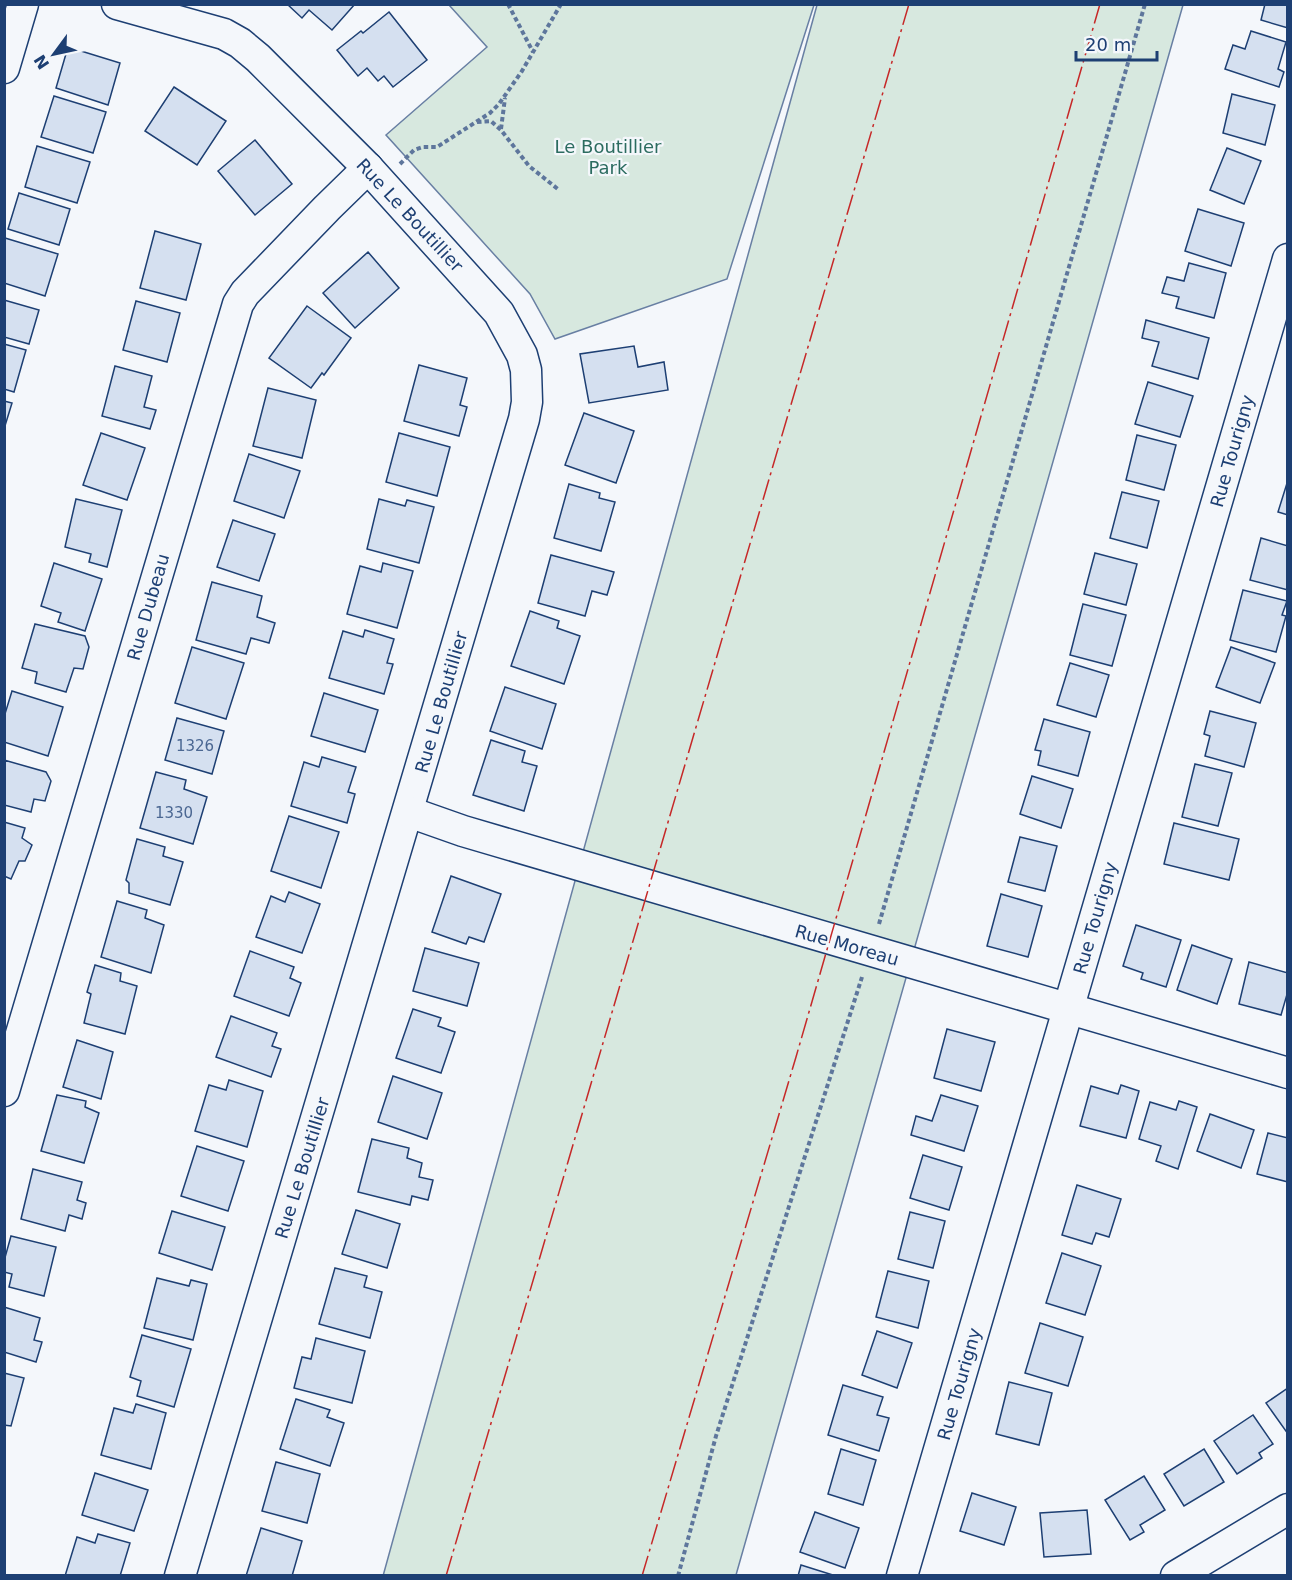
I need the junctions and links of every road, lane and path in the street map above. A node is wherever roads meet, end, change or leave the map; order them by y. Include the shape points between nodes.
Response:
1 (23, 4) edge
2 (117, 4) edge
3 (508, 4) edge
4 (561, 4) edge
5 (1145, 4) edge
6 (533, 52) junction
7 (4, 68) edge
8 (505, 97) junction
9 (476, 122) junction
10 (501, 130) junction
11 (398, 165) dead end
12 (368, 168) junction
13 (559, 190) dead end
14 (1287, 260) edge
15 (409, 812) junction
16 (876, 933) dead end
17 (865, 970) dead end
18 (1069, 1008) junction
19 (1287, 1073) edge
20 (4, 1091) edge
21 (1287, 1509) edge
22 (910, 1574) edge
23 (180, 1575) edge
24 (678, 1575) edge
25 (1176, 1575) edge

1 - 7 street
2 - 12 street, Rue Le Boutillier via 207,28 240,43
3 - 6 path
4 - 6 path
5 - 16 path
6 - 8 path
8 - 9 path
8 - 10 path
9 - 10 path via 491,121
9 - 11 path via 437,147 414,150
10 - 13 path via 529,166
12 - 15 street, Rue Le Boutillier via 499,313 522,355 527,386 524,419
12 - 20 street, Rue Dubeau via 238,304
14 - 18 street, Rue Tourigny
15 - 18 street, Rue Moreau via 858,949
15 - 23 street, Rue Le Boutillier
17 - 24 path via 716,1436
18 - 19 street, Rue Moreau
18 - 22 street, Rue Tourigny
21 - 25 street

